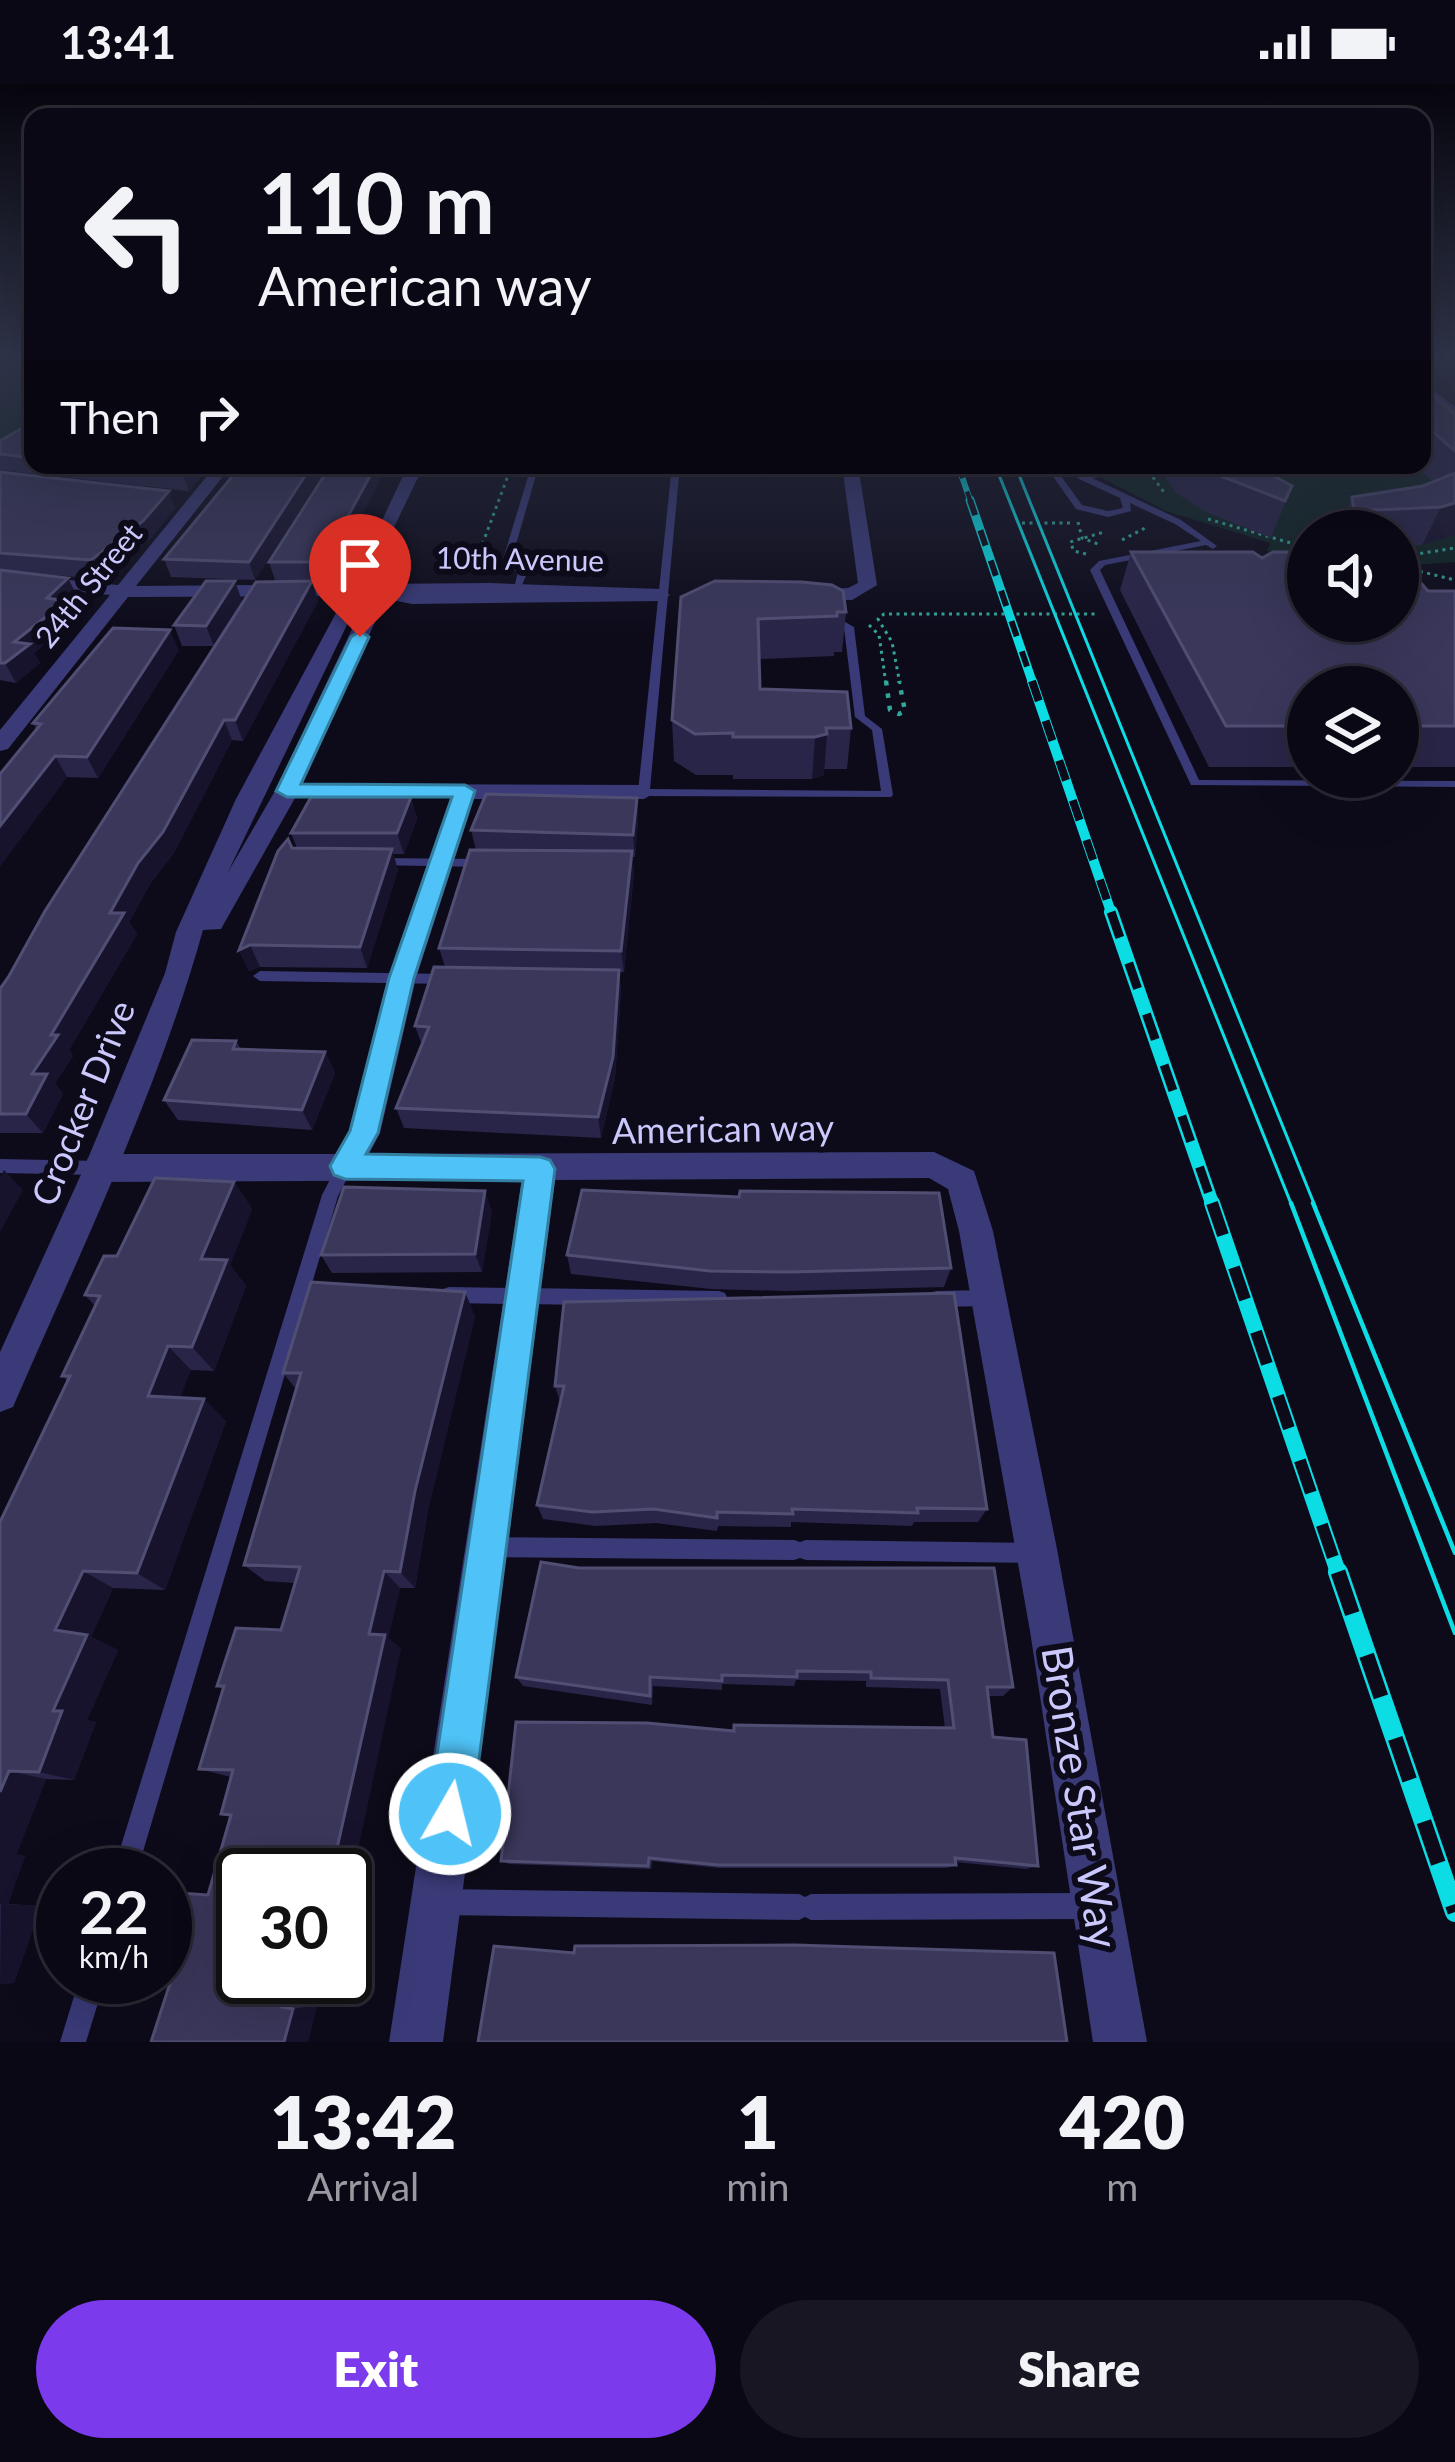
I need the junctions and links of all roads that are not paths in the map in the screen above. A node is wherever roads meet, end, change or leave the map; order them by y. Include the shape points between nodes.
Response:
1 (215, 474) edge
2 (413, 474) edge
3 (533, 474) edge
4 (675, 474) edge
5 (851, 474) edge
6 (1054, 474) edge
7 (1078, 474) edge
8 (1108, 474) edge
9 (1082, 477) junction
10 (430, 484) dead end
11 (1124, 499) junction
12 (1208, 542) junction
13 (1226, 557) edge
14 (0, 578) edge
15 (259, 589) junction
16 (516, 590) junction
17 (122, 592) junction
18 (367, 593) junction
19 (662, 595) junction
20 (685, 595) edge
21 (779, 595) edge
22 (803, 595) junction
23 (244, 613) edge
24 (0, 711) edge
25 (24, 715) junction
26 (0, 744) edge
27 (1455, 784) edge
28 (287, 791) junction
29 (465, 791) junction
30 (644, 792) junction
31 (350, 862) edge
32 (440, 862) junction
33 (512, 863) edge
34 (179, 973) junction
35 (260, 976) dead end
36 (401, 978) junction
37 (470, 979) edge
38 (0, 1166) edge
39 (345, 1166) junction
40 (100, 1168) junction
41 (540, 1169) junction
42 (427, 1295) edge
43 (522, 1296) junction
44 (987, 1298) junction
45 (922, 1299) edge
46 (735, 1300) edge
47 (0, 1394) edge
48 (487, 1547) junction
49 (1039, 1553) junction
50 (132, 1848) edge
51 (437, 1902) junction
52 (1098, 1906) junction
53 (85, 2004) edge
54 (73, 2042) edge
55 (416, 2042) edge
56 (1120, 2042) edge

1 - 17 street, 24th Street
2 - 18 street, Crocker Drive
3 - 16 lane via 504,569 523,571
4 - 19 lane
5 - 22 street via 868,585 852,594
6 - 11 lane via 1089,512 1124,512
7 - 9 lane
8 - 9 lane
9 - 11 lane
10 - 18 street, Crocker Drive
11 - 12 lane
12 - 13 lane
12 - 27 lane via 1095,570 1195,782
14 - 17 street, 10th Avenue
15 - 17 street, 10th Avenue
15 - 18 street, 10th Avenue
15 - 23 lane
16 - 18 street, 10th Avenue
16 - 19 street, 10th Avenue
17 - 25 street, 24th Street via 105,625
18 - 19 street, 10th Avenue
18 - 28 street, Crocker Drive
18 - 34 street, Crocker Drive via 248,799
19 - 20 street, 10th Avenue
19 - 30 lane
21 - 22 street
22 - 30 lane via 849,627 860,717 877,729 887,795
24 - 25 street
25 - 26 street, 24th Street
28 - 29 street
28 - 34 street, Crocker Drive
29 - 30 street
29 - 32 street
31 - 32 lane
32 - 33 lane
32 - 36 street
34 - 40 street, Crocker Drive
35 - 36 lane
36 - 37 lane
36 - 39 street via 364,1133
38 - 40 lane
39 - 40 street, American way
39 - 41 street, American way
39 - 50 lane
40 - 47 street, Crocker Drive
41 - 43 street
41 - 44 street, American way via 934,1165 962,1181
42 - 43 lane
43 - 46 lane
43 - 48 street
44 - 45 lane
44 - 49 street, American way
48 - 49 lane
48 - 51 street
49 - 52 street, Bronze Star Way
51 - 52 lane
51 - 55 street
52 - 56 street, Bronze Star Way
53 - 54 lane

